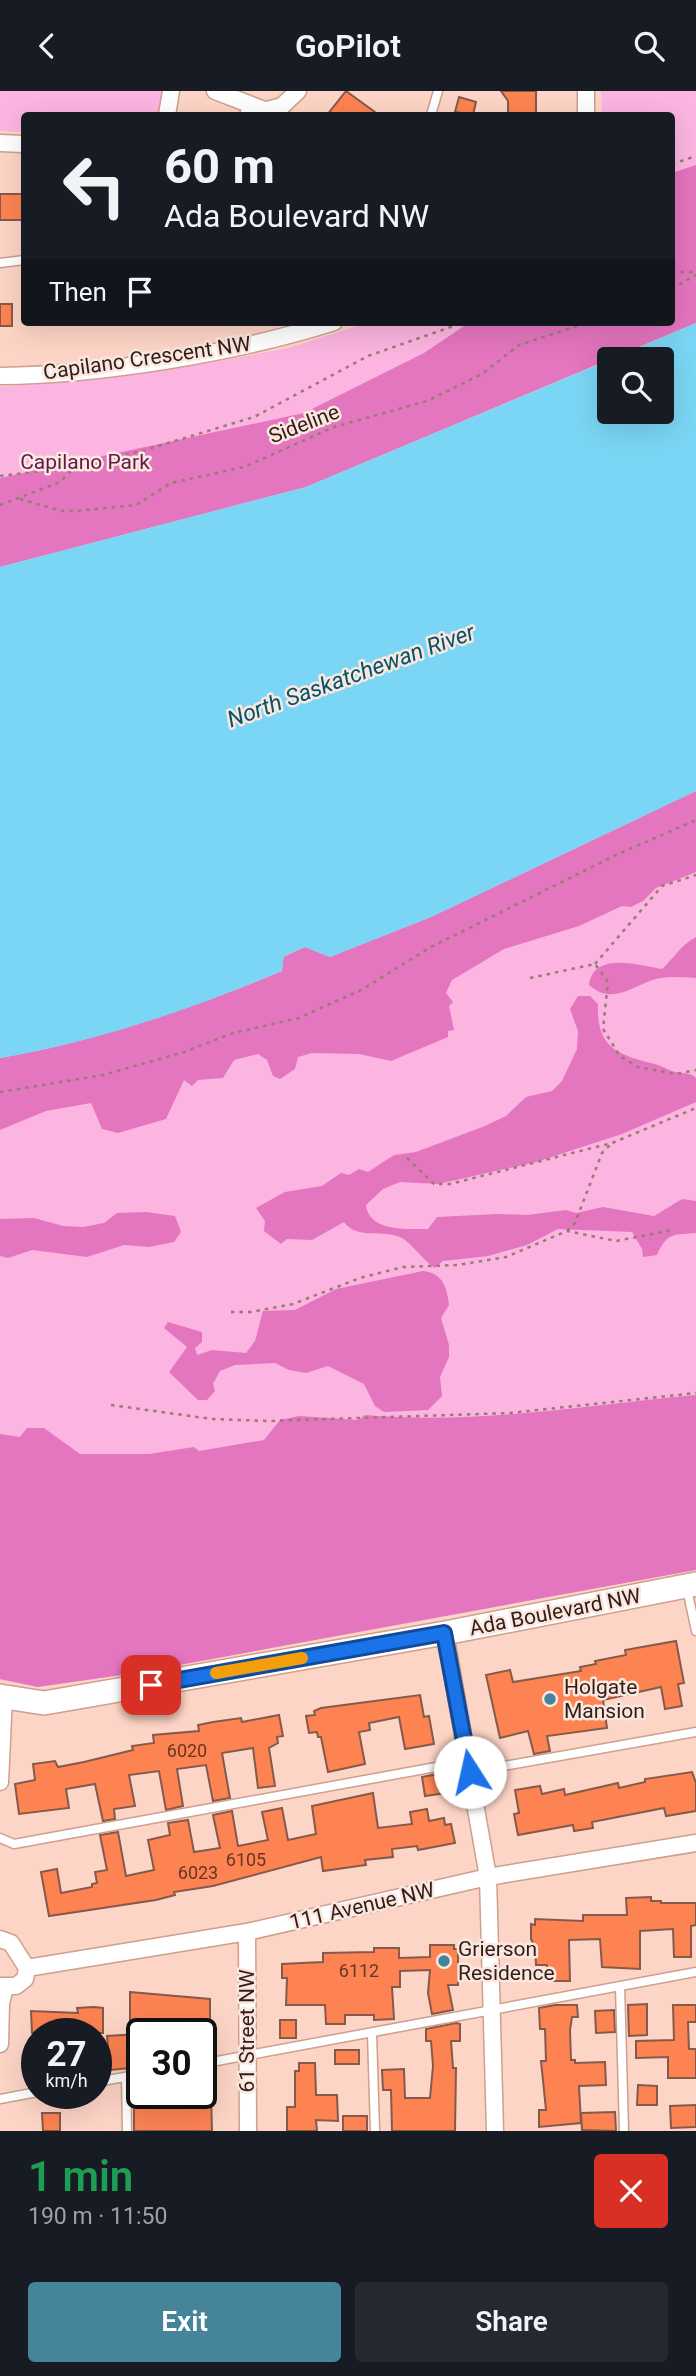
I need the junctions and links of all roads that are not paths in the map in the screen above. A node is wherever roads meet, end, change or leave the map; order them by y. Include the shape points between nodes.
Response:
1 (170, 91) edge
2 (215, 91) edge
3 (298, 91) edge
4 (438, 91) edge
5 (586, 91) edge
6 (267, 111) junction
7 (167, 112) edge
8 (262, 112) edge
9 (432, 112) edge
10 (586, 112) edge
11 (0, 143) edge
12 (21, 143) edge
13 (21, 260) edge
14 (0, 263) edge
15 (320, 326) edge
16 (0, 376) edge
17 (691, 1585) edge
18 (696, 1631) edge
19 (444, 1633) junction
20 (2, 1696) edge
21 (696, 1732) edge
22 (470, 1772) junction
23 (0, 1782) edge
24 (0, 1839) edge
25 (696, 1843) edge
26 (488, 1877) junction
27 (247, 1932) junction
28 (0, 1939) edge
29 (27, 1968) junction
30 (696, 1972) edge
31 (620, 1986) junction
32 (2, 1987) edge
33 (492, 2009) junction
34 (372, 2032) junction
35 (0, 2044) edge
36 (247, 2056) junction
37 (217, 2061) edge
38 (126, 2077) edge
39 (112, 2079) edge
40 (21, 2095) edge
41 (0, 2099) edge
42 (127, 2109) edge
43 (127, 2131) edge
44 (248, 2131) edge
45 (375, 2131) edge
46 (495, 2131) edge
47 (624, 2131) edge

1 - 7 street
2 - 6 street
3 - 6 street via 282,106
4 - 9 lane
5 - 10 street
6 - 8 street
11 - 12 street
13 - 14 lane
15 - 16 street, Capilano Crescent NW via 174,357
17 - 18 lane
17 - 19 street, Ada Boulevard NW
19 - 20 street, Ada Boulevard NW via 44,1703
19 - 22 street
20 - 23 street
21 - 22 lane
22 - 24 lane via 458,1763 15,1844
22 - 26 street
25 - 26 street, 111 Avenue NW
26 - 27 street, 111 Avenue NW
26 - 33 street
27 - 29 street, 111 Avenue NW
27 - 36 street, 61 Street NW
28 - 29 street via 11,1944
29 - 32 street via 21,1983
30 - 31 lane
31 - 33 lane
31 - 47 lane
32 - 35 street
33 - 34 lane
33 - 46 street
34 - 36 lane
34 - 45 lane
36 - 37 lane
36 - 44 street, 61 Street NW
38 - 39 lane
40 - 41 lane
42 - 43 lane

